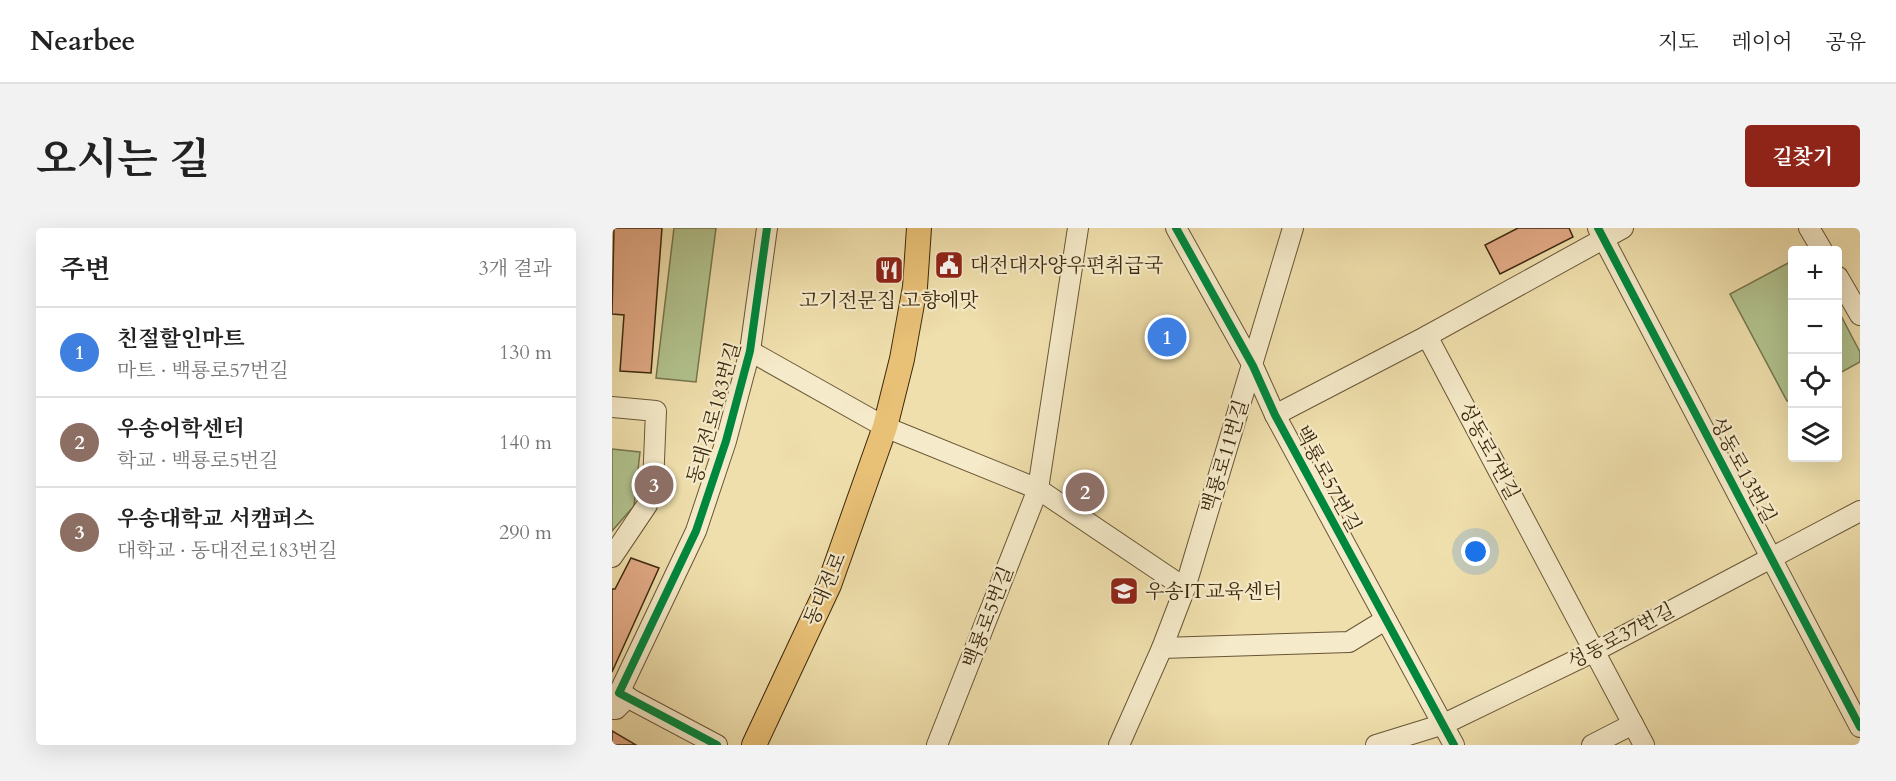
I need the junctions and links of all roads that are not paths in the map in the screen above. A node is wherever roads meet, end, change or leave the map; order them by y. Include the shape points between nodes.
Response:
1 (767, 228) edge
2 (919, 228) edge
3 (1078, 228) edge
4 (1176, 228) edge
5 (1293, 228) edge
6 (1623, 228) edge
7 (1809, 228) edge
8 (1600, 233) edge
9 (1820, 246) edge
10 (1842, 284) edge
11 (1860, 315) edge
12 (1427, 336) junction
13 (750, 351) junction
14 (1253, 366) junction
15 (612, 407) edge
16 (1275, 415) junction
17 (885, 428) junction
18 (1038, 489) junction
19 (1860, 511) edge
20 (612, 557) edge
21 (1771, 557) junction
22 (1185, 588) junction
23 (1385, 620) junction
24 (1162, 648) junction
25 (1595, 651) junction
26 (620, 703) edge
27 (1444, 724) junction
28 (1633, 724) junction
29 (1860, 727) edge
30 (717, 745) edge
31 (754, 745) edge
32 (937, 745) edge
33 (1119, 745) edge
34 (1376, 745) edge
35 (1454, 745) edge
36 (1592, 745) edge
37 (1644, 745) edge

1 - 13 street, 동대전로183번길
2 - 17 main road, 동대전로 via 915,287
3 - 18 street, 백룡로5번길
4 - 14 street, 백룡로57번길
5 - 14 street, 백룡로11번길
6 - 8 street
7 - 9 street
8 - 12 street
8 - 21 street, 성동로13번길
10 - 11 street
12 - 16 street, 백룡로57번길
12 - 25 street, 성동로7번길
13 - 17 street
13 - 26 street, 동대전로183번길 via 696,531 619,693
14 - 16 street, 백룡로57번길
14 - 22 street, 백룡로11번길
15 - 20 street via 656,411 653,485 647,506
16 - 23 street, 백룡로57번길
17 - 18 street
17 - 31 main road, 동대전로 via 829,585
18 - 22 street
18 - 32 street, 백룡로5번길
19 - 21 street, 성동로37번길
21 - 25 street, 성동로37번길
21 - 29 street, 성동로13번길
22 - 24 street, 백룡로11번길
23 - 24 street via 1349,642
23 - 27 street, 백룡로57번길
24 - 33 street, 백룡로11번길
25 - 27 street, 성동로37번길
25 - 28 street, 성동로7번길
26 - 30 street, 동대전로183번길
27 - 34 street, 성동로37번길
27 - 35 street, 백룡로57번길
28 - 36 street
28 - 37 street, 성동로7번길

